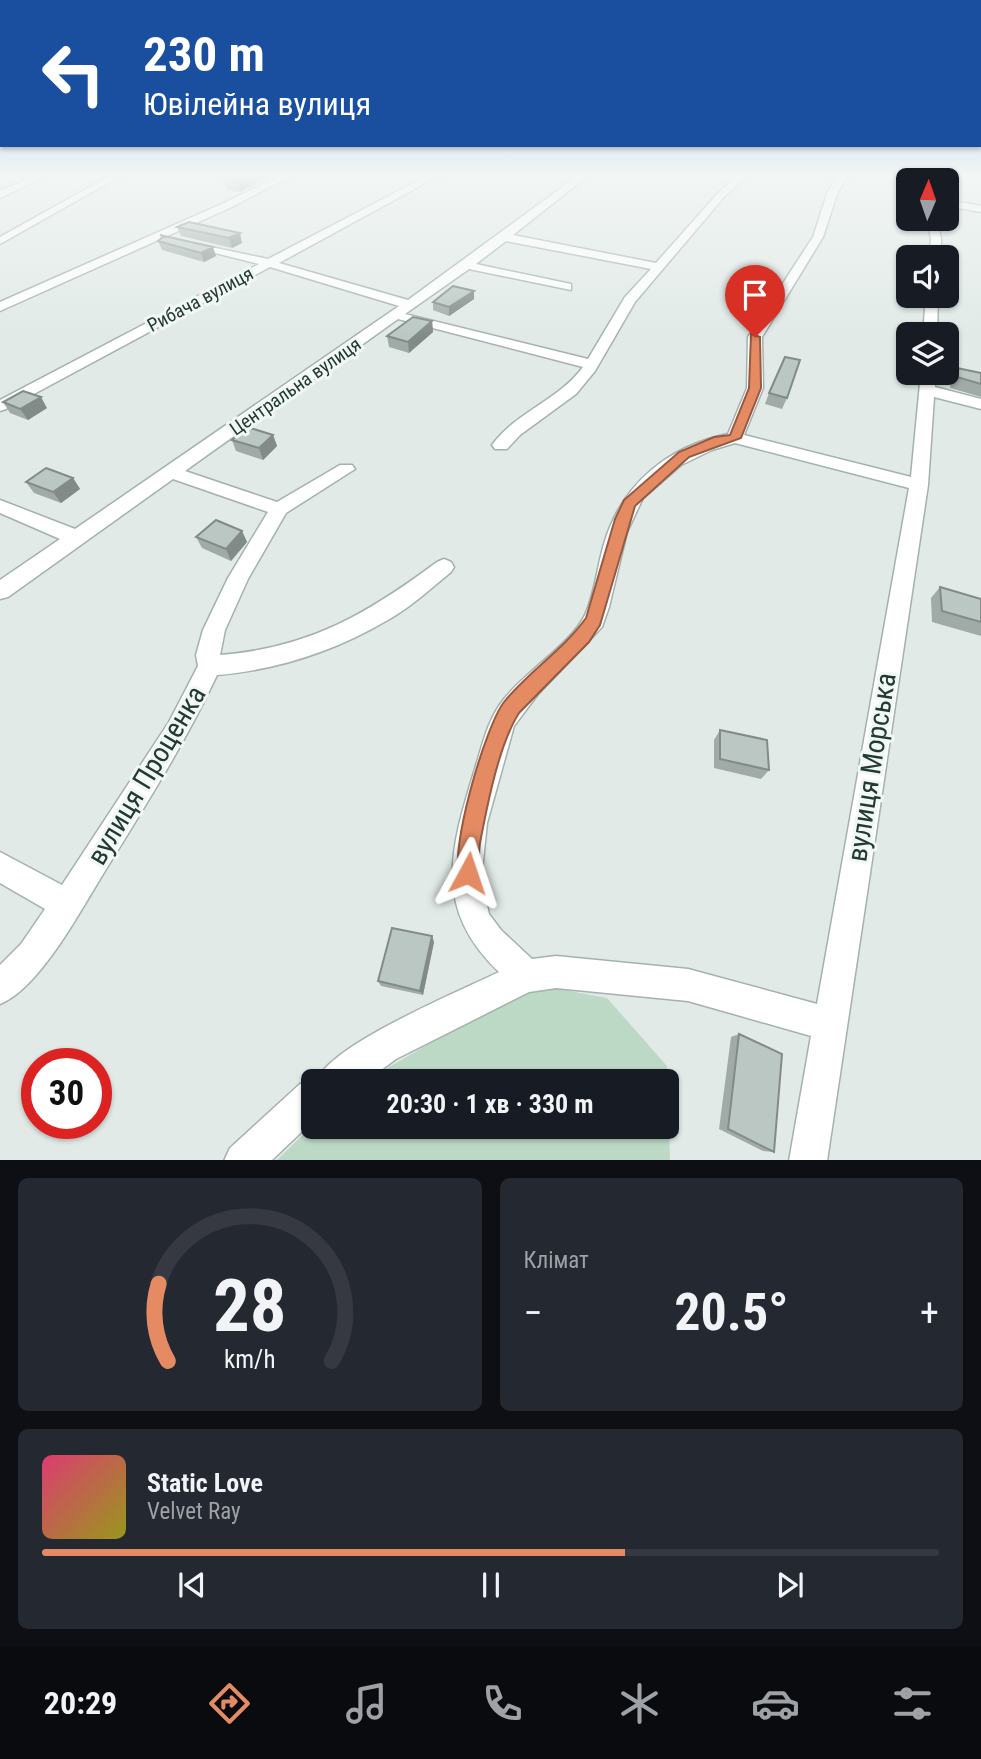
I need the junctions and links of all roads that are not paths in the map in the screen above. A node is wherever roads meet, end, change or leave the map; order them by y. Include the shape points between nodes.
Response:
1 (23, 228) edge
2 (174, 228) edge
3 (335, 228) edge
4 (516, 228) edge
5 (692, 228) edge
6 (821, 228) edge
7 (157, 236) junction
8 (504, 237) junction
9 (0, 241) edge
10 (268, 263) junction
11 (467, 265) junction
12 (659, 267) junction
13 (567, 287) dead end
14 (410, 305) junction
15 (0, 307) edge
16 (396, 316) junction
17 (590, 364) junction
18 (928, 385) edge
19 (935, 385) edge
20 (981, 404) edge
21 (0, 406) edge
22 (735, 438) junction
23 (501, 446) dead end
24 (346, 469) dead end
25 (170, 472) junction
26 (919, 485) junction
27 (0, 506) edge
28 (279, 509) junction
29 (78, 538) junction
30 (444, 567) dead end
31 (0, 591) edge
32 (210, 666) junction
33 (0, 867) edge
34 (67, 904) junction
35 (526, 976) junction
36 (0, 988) edge
37 (828, 1024) junction
38 (353, 1069) edge
39 (301, 1108) edge
40 (243, 1160) edge
41 (808, 1160) edge

1 - 9 street
2 - 7 street
3 - 10 street, Рибача вулиця
4 - 8 street, Центральна вулиця
5 - 12 street
6 - 22 street via 755,337 755,388
7 - 10 street
7 - 15 street
8 - 11 street, Центральна вулиця
8 - 12 street
10 - 14 street
10 - 21 street, Рибача вулиця
11 - 13 street
11 - 14 street, Центральна вулиця
12 - 17 street via 630,300
14 - 16 street, Центральна вулиця
16 - 17 street
16 - 25 street, Центральна вулиця
17 - 23 street via 570,391 514,431
18 - 26 street, вулиця Морська
19 - 20 street
22 - 26 street
22 - 35 street via 684,454 629,504 594,621 501,723 470,841 468,893 474,916 486,935
24 - 28 street
25 - 28 street
25 - 29 street, Центральна вулиця
26 - 37 street, вулиця Морська
27 - 29 street
28 - 32 street via 214,630
29 - 31 street, Центральна вулиця
30 - 32 street, вулиця Проценка via 380,614 320,643 261,660
32 - 34 street, вулиця Проценка via 178,730
33 - 34 street
34 - 36 street, вулиця Проценка via 33,955
35 - 37 street via 556,972 688,985
35 - 38 street via 384,1047
37 - 41 street, вулиця Морська
39 - 40 street

